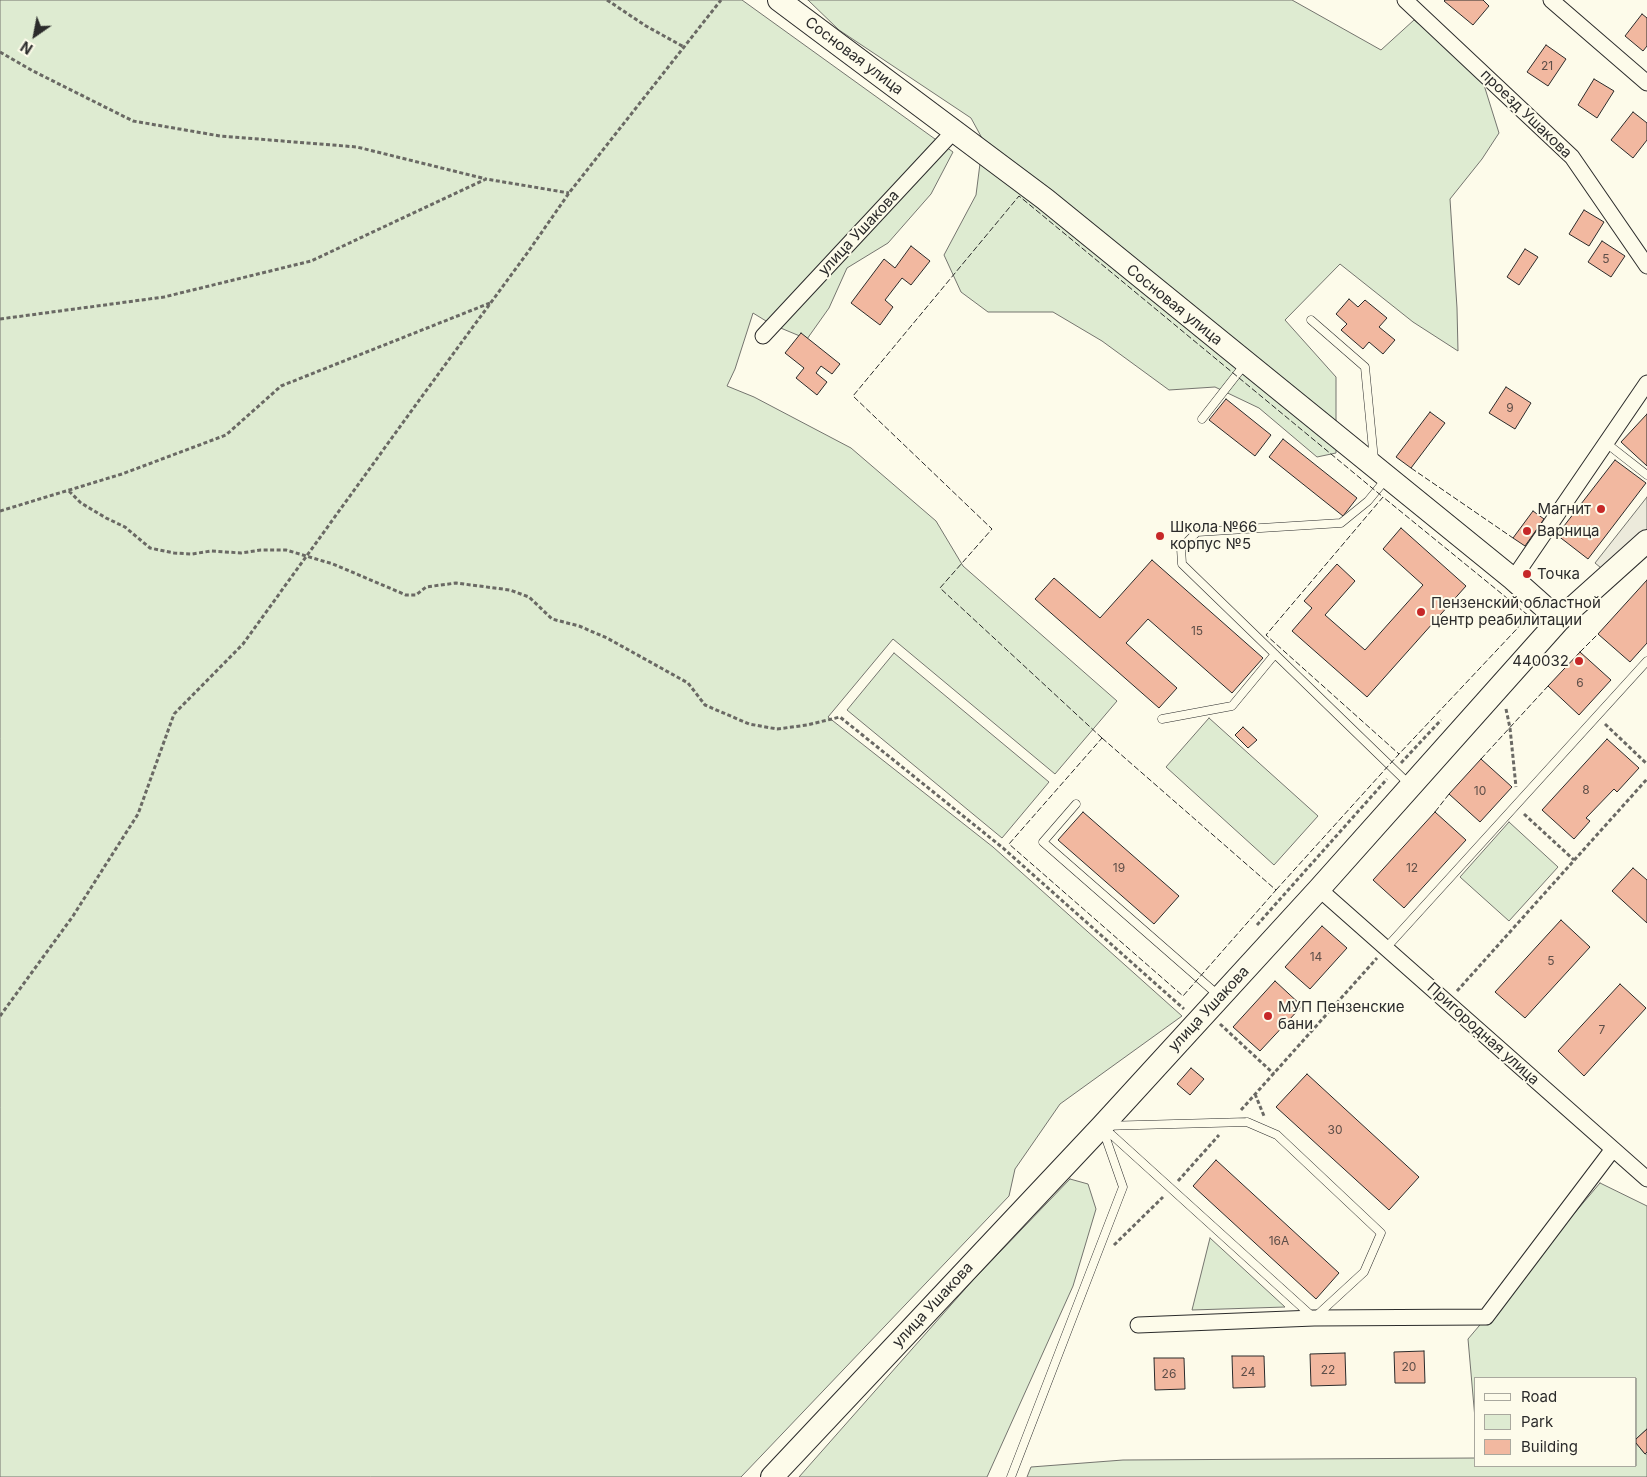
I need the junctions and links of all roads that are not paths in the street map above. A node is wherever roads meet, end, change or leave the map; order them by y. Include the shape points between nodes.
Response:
1 (780, 0) edge
2 (1405, 0) edge
3 (1551, 0) edge
4 (1647, 82) edge
5 (954, 131) junction
6 (1647, 266) edge
7 (1311, 320) dead end
8 (763, 336) dead end
9 (1246, 364) junction
10 (1647, 382) edge
11 (1202, 419) dead end
12 (1606, 443) junction
13 (1381, 472) junction
14 (1647, 475) edge
15 (1647, 541) edge
16 (1513, 579) junction
17 (1559, 620) junction
18 (1275, 654) junction
19 (1647, 661) edge
20 (1162, 719) dead end
21 (1411, 786) junction
22 (1076, 804) dead end
23 (1319, 889) junction
24 (1386, 948) junction
25 (1208, 1010) junction
26 (1102, 1126) junction
27 (1613, 1149) junction
28 (1647, 1179) edge
29 (1314, 1318) junction
30 (1138, 1325) dead end
31 (772, 1477) edge
32 (1011, 1477) edge

1 - 5 main road, Сосновая улица
2 - 6 street, проезд Ушакова via 1572,157
3 - 4 street
5 - 8 street, улица Ушакова
5 - 9 main road, Сосновая улица via 1045,199
7 - 13 lane via 1364,367
9 - 11 lane
9 - 13 main road, Сосновая улица
10 - 12 street
12 - 14 lane
12 - 16 street
13 - 16 main road, Сосновая улица
13 - 18 lane via 1368,501 1341,524 1197,532 1181,548 1182,564
15 - 17 main road, улица Ушакова
16 - 17 main road, Сосновая улица
17 - 21 main road, улица Ушакова
18 - 20 lane via 1232,706
18 - 21 lane
19 - 24 lane
21 - 23 main road, улица Ушакова
22 - 25 lane via 1043,842
23 - 24 street, Пригородная улица
23 - 25 main road, улица Ушакова
24 - 27 street, Пригородная улица
25 - 26 main road, улица Ушакова
26 - 29 lane
26 - 29 lane via 1247,1122 1277,1135 1381,1233 1364,1272
26 - 31 main road, улица Ушакова
26 - 32 lane via 1122,1187
27 - 28 street, Пригородная улица
27 - 29 street via 1486,1317
29 - 30 street

